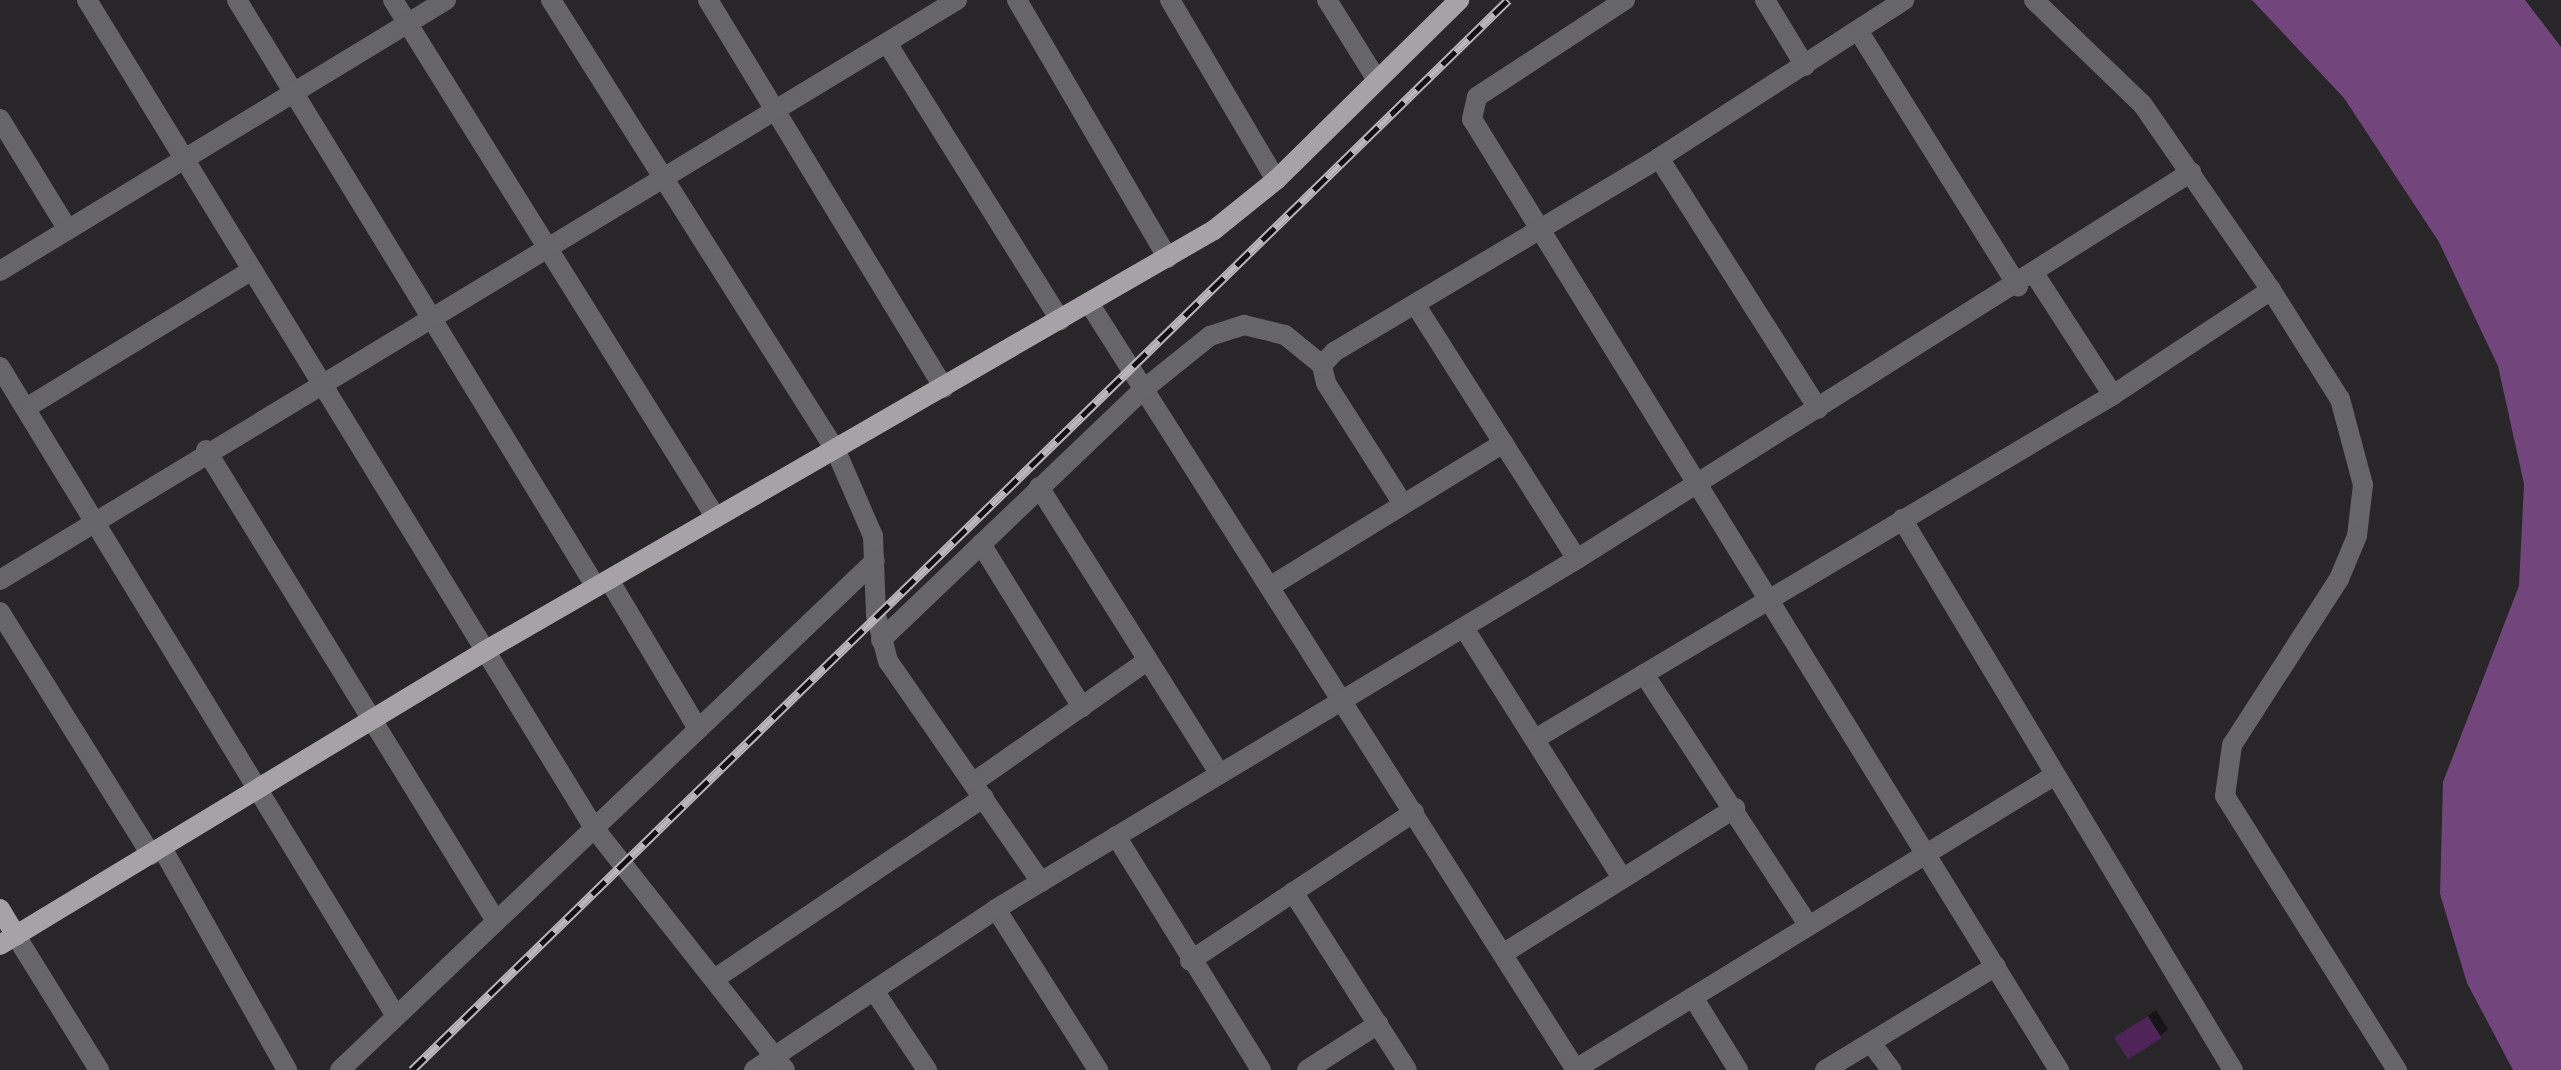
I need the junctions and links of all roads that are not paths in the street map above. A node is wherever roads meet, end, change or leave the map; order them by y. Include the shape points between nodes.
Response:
1 (87, 0) edge
2 (237, 0) edge
3 (393, 0) edge
4 (446, 0) edge
5 (551, 0) edge
6 (708, 0) edge
7 (957, 0) edge
8 (1017, 0) edge
9 (1170, 0) edge
10 (1327, 0) edge
11 (1459, 0) edge
12 (1625, 0) edge
13 (1765, 0) edge
14 (1904, 0) edge
15 (2034, 0) edge
16 (407, 23) junction
17 (1859, 32) junction
18 (887, 43) junction
19 (1805, 66) junction
20 (1377, 80) junction
21 (294, 91) junction
22 (777, 110) junction
23 (0, 119) edge
24 (184, 158) junction
25 (1659, 158) junction
26 (2191, 172) junction
27 (661, 178) junction
28 (1276, 180) junction
29 (1545, 227) junction
30 (68, 230) junction
31 (546, 245) junction
32 (1168, 258) junction
33 (252, 270) junction
34 (0, 271) edge
35 (2026, 281) junction
36 (2271, 290) junction
37 (1089, 303) junction
38 (1415, 304) junction
39 (431, 316) junction
40 (1060, 320) junction
41 (1322, 365) junction
42 (0, 367) edge
43 (318, 382) junction
44 (944, 388) junction
45 (1144, 389) junction
46 (2113, 395) junction
47 (26, 408) junction
48 (1818, 409) junction
49 (1503, 443) junction
50 (206, 450) junction
51 (836, 451) junction
52 (1698, 483) junction
53 (1039, 487) junction
54 (1403, 504) junction
55 (716, 518) junction
56 (93, 519) junction
57 (1902, 519) junction
58 (981, 544) junction
59 (1577, 559) junction
60 (875, 561) junction
61 (0, 580) edge
62 (603, 584) junction
63 (1271, 586) junction
64 (1769, 597) junction
65 (0, 612) edge
66 (1464, 628) junction
67 (881, 640) junction
68 (485, 651) junction
69 (1147, 661) junction
70 (1644, 674) junction
71 (1343, 700) junction
72 (1082, 707) junction
73 (371, 720) junction
74 (698, 729) junction
75 (1535, 739) junction
76 (1219, 773) junction
77 (2055, 775) junction
78 (260, 788) junction
79 (979, 790) junction
80 (1735, 808) junction
81 (1414, 812) junction
82 (594, 828) junction
83 (1116, 836) junction
84 (1926, 849) junction
85 (156, 851) junction
86 (1622, 878) junction
87 (1041, 882) junction
88 (1293, 892) junction
89 (0, 909) edge
90 (996, 909) junction
91 (496, 921) junction
92 (1807, 923) junction
93 (8, 940) edge
94 (1504, 953) junction
95 (1190, 961) junction
96 (1996, 966) junction
97 (716, 978) junction
98 (875, 992) junction
99 (1693, 997) junction
100 (396, 1016) junction
101 (1378, 1024) junction
102 (1871, 1043) junction
103 (781, 1063) edge
104 (99, 1070) edge
105 (287, 1070) edge
106 (340, 1070) edge
107 (754, 1070) edge
108 (927, 1070) edge
109 (1098, 1070) edge
110 (1261, 1070) edge
111 (1307, 1070) edge
112 (1407, 1070) edge
113 (1575, 1070) edge
114 (1738, 1070) edge
115 (1825, 1070) edge
116 (1891, 1070) edge
117 (2059, 1070) edge
118 (2233, 1070) edge
119 (2397, 1070) edge

1 - 24 street
2 - 21 street
3 - 16 street
4 - 16 street
5 - 27 street
6 - 22 street
7 - 18 street
8 - 32 street
9 - 28 street
10 - 20 street
11 - 20 main road
12 - 29 street via 1470,106
13 - 19 street
14 - 17 street
15 - 26 street via 2142,104
16 - 21 street
16 - 31 street
17 - 19 street
17 - 35 street
18 - 22 street
18 - 40 street
19 - 25 street
20 - 28 main road
21 - 24 street
21 - 39 street
22 - 27 street
22 - 44 street
23 - 30 street
24 - 30 street
24 - 33 street
25 - 29 street
25 - 48 street
26 - 35 street
26 - 36 street
27 - 31 street
27 - 51 street
28 - 32 main road
29 - 38 street
29 - 52 street
30 - 34 street
31 - 39 street
31 - 55 street
32 - 37 main road
33 - 43 street
33 - 47 street
35 - 46 street
35 - 48 street
36 - 46 street
36 - 119 street via 2340,399 2363,485 2357,536 2339,579 2232,745 2225,796
37 - 40 main road
37 - 45 street
38 - 41 street
38 - 49 street
39 - 43 street
39 - 62 street
40 - 44 main road
41 - 45 street via 1285,335 1244,325 1210,336
41 - 54 street via 1326,383
42 - 47 street
43 - 50 street
43 - 68 street
44 - 51 main road
45 - 53 street
45 - 63 street
46 - 57 street
47 - 56 street
48 - 52 street
49 - 54 street
49 - 59 street
50 - 56 street
50 - 73 street
51 - 55 main road
51 - 60 street via 867,511
52 - 59 street
52 - 64 street
53 - 58 street
53 - 69 street
54 - 63 street
55 - 62 main road
56 - 61 street
56 - 78 street
57 - 64 street
57 - 77 street
58 - 67 street
58 - 72 street
59 - 66 street
60 - 67 street
60 - 74 street
62 - 68 main road
62 - 74 street
63 - 71 street
64 - 70 street
64 - 84 street
65 - 85 street
66 - 71 street
66 - 75 street
67 - 79 street via 888,661
68 - 73 main road
68 - 82 street
69 - 72 street
69 - 76 street
70 - 75 street
70 - 80 street
71 - 76 street
71 - 81 street
72 - 79 street
73 - 78 main road
73 - 91 street
74 - 82 street
75 - 86 street
76 - 83 street
77 - 84 street
77 - 118 street
78 - 85 main road
78 - 100 street
79 - 87 street
79 - 97 street
80 - 86 street
80 - 92 street
81 - 88 street
81 - 94 street
82 - 91 street
82 - 97 street
83 - 87 street
83 - 95 street
84 - 92 street
84 - 96 street
85 - 93 main road
85 - 105 street
86 - 94 street
87 - 90 street
88 - 95 street
88 - 101 street
89 - 93 main road
90 - 98 street
90 - 109 street
91 - 100 street
92 - 99 street
93 - 104 street
94 - 113 street
95 - 110 street
96 - 102 street
96 - 117 street
97 - 103 street
98 - 103 street
98 - 108 street
99 - 113 street
99 - 114 street
100 - 106 street
101 - 111 street
101 - 112 street
102 - 115 street
102 - 116 street
103 - 107 street

